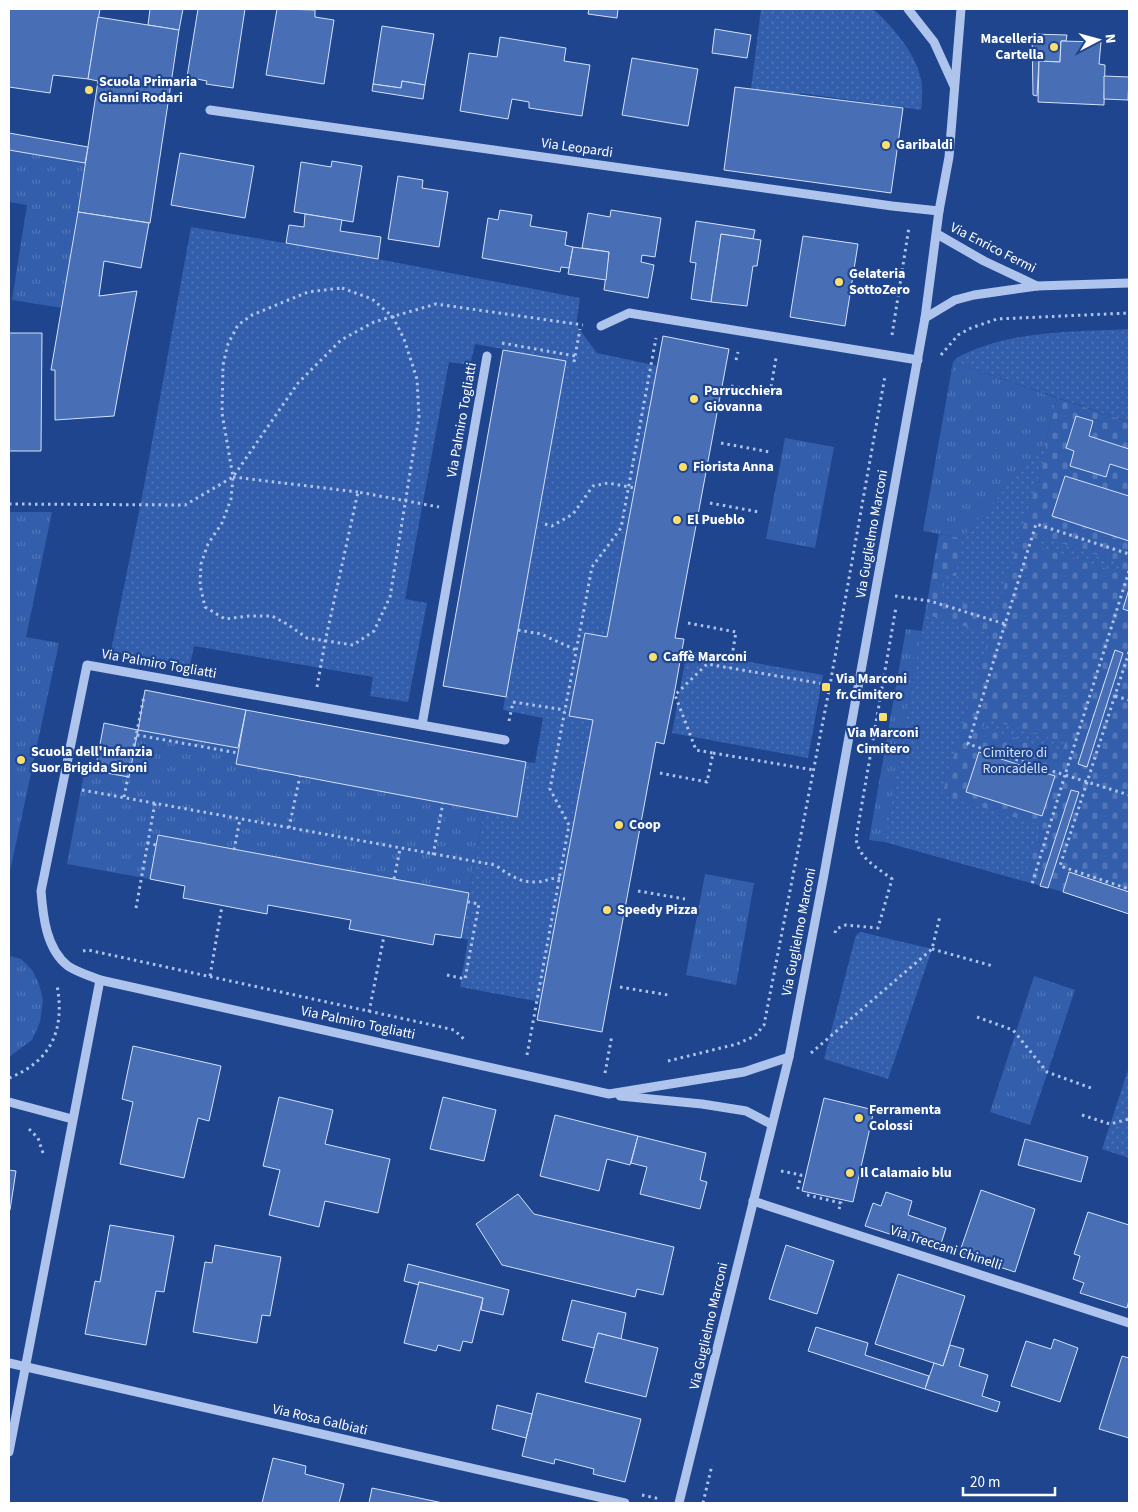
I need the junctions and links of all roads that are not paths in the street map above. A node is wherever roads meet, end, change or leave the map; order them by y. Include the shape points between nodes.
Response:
1 (908, 9) edge
2 (961, 9) edge
3 (955, 89) junction
4 (210, 110) dead end
5 (939, 211) junction
6 (937, 234) junction
7 (1129, 283) edge
8 (1037, 286) junction
9 (925, 318) junction
10 (601, 326) road end
11 (487, 356) road end
12 (918, 360) junction
13 (422, 725) junction
14 (505, 740) road end
15 (100, 980) junction
16 (789, 1057) junction
17 (610, 1094) junction
18 (9, 1102) edge
19 (72, 1119) junction
20 (771, 1124) junction
21 (753, 1201) junction
22 (1129, 1322) edge
23 (9, 1363) edge
24 (25, 1367) junction
25 (9, 1452) edge
26 (626, 1503) edge
27 (680, 1503) edge

1 - 3 street via 934,42
2 - 3 street, Via Guglielmo Marconi
3 - 5 street, Via Guglielmo Marconi via 949,156
4 - 5 street, Via Leopardi
5 - 6 street, Via Guglielmo Marconi
6 - 8 street, Via Enrico Fermi
6 - 9 street, Via Guglielmo Marconi
7 - 8 street, Via Enrico Fermi
8 - 9 street, Via Enrico Fermi via 955,300
9 - 12 street, Via Guglielmo Marconi
10 - 12 street via 629,313
11 - 13 street, Via Palmiro Togliatti
12 - 16 street, Via Guglielmo Marconi
13 - 14 street, Via Palmiro Togliatti
13 - 15 street, Via Palmiro Togliatti via 87,665 41,891 42,913 56,952 68,966
15 - 17 street, Via Palmiro Togliatti
15 - 19 street
16 - 17 street, Via Palmiro Togliatti via 744,1072
16 - 20 street, Via Guglielmo Marconi
17 - 20 street, Via Palmiro Togliatti via 746,1111
18 - 19 street
19 - 24 street
20 - 21 street, Via Guglielmo Marconi
21 - 22 street, Via Treccani Chinelli
21 - 27 street, Via Guglielmo Marconi
23 - 24 street, Via Rosa Galbiati
24 - 25 street
24 - 26 street, Via Rosa Galbiati

